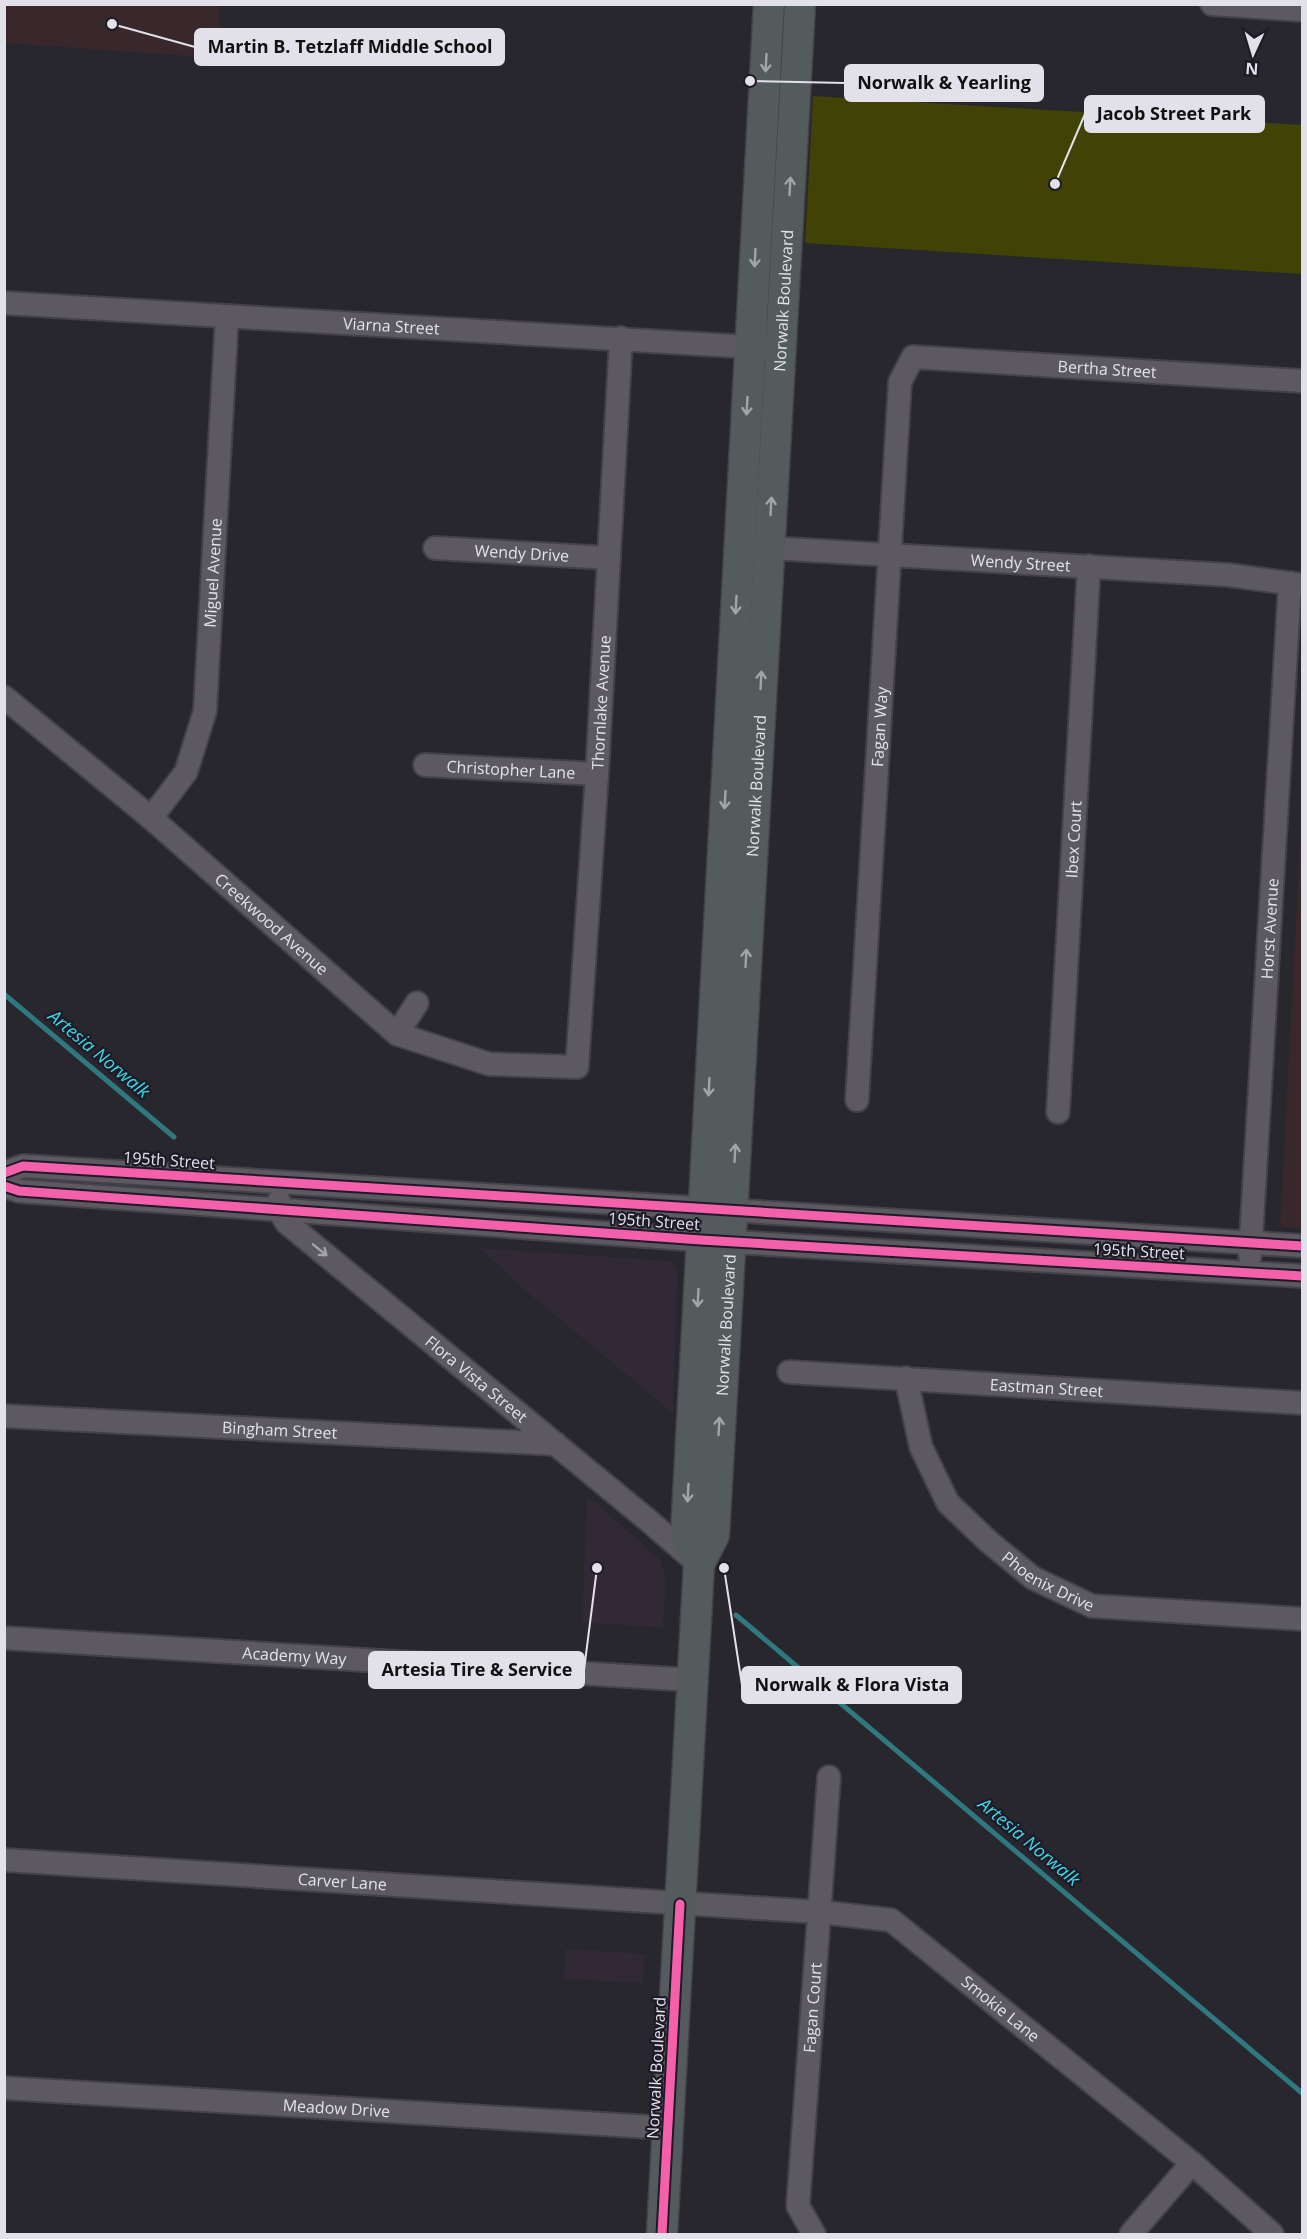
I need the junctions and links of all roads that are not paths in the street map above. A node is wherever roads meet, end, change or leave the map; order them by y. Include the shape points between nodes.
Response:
1 (770, 4) edge
2 (800, 4) edge
3 (1212, 4) edge
4 (1302, 10) edge
5 (4, 303) edge
6 (227, 316) junction
7 (621, 338) junction
8 (750, 347) junction
9 (780, 349) junction
10 (913, 357) joint
11 (1302, 381) edge
12 (739, 546) junction
13 (435, 548) dead end
14 (769, 548) junction
15 (890, 554) junction
16 (609, 558) junction
17 (1089, 566) junction
18 (1296, 584) edge
19 (4, 697) edge
20 (425, 765) dead end
21 (597, 774) junction
22 (151, 818) junction
23 (417, 1003) dead end
24 (397, 1034) junction
25 (577, 1067) joint
26 (857, 1100) dead end
27 (1058, 1112) dead end
28 (4, 1173) edge
29 (280, 1182) junction
30 (4, 1186) edge
31 (278, 1209) junction
32 (717, 1210) junction
33 (715, 1241) junction
34 (1251, 1243) junction
35 (1302, 1246) edge
36 (1249, 1273) junction
37 (1302, 1276) edge
38 (789, 1372) dead end
39 (906, 1378) junction
40 (1302, 1403) edge
41 (4, 1416) edge
42 (556, 1444) junction
43 (699, 1564) junction
44 (1302, 1619) edge
45 (4, 1638) edge
46 (693, 1680) junction
47 (829, 1777) dead end
48 (4, 1860) edge
49 (680, 1904) junction
50 (820, 1912) junction
51 (4, 2088) edge
52 (668, 2128) junction
53 (1192, 2163) junction
54 (662, 2235) edge
55 (814, 2235) edge
56 (1131, 2235) edge
57 (1272, 2235) edge

1 -> 8 main road, Norwalk Boulevard
9 -> 2 main road, Norwalk Boulevard
3 - 4 street
5 - 6 street, Viarna Street
6 - 7 street, Viarna Street
6 - 22 street, Miguel Avenue via 205,711 186,772
7 - 8 street, Viarna Street
7 - 16 street, Thornlake Avenue
8 - 9 street, Viarna Street
8 -> 12 main road, Norwalk Boulevard
14 -> 9 main road, Norwalk Boulevard
10 - 11 street, Bertha Street
10 - 15 street, Fagan Way via 900,382
12 - 14 street, Wendy Street
12 -> 32 main road, Norwalk Boulevard
13 - 16 street, Wendy Drive
14 - 15 street, Wendy Street
32 -> 14 main road, Norwalk Boulevard
15 - 17 street, Wendy Street
15 - 26 street, Fagan Way
16 - 21 street, Thornlake Avenue
17 - 18 street, Wendy Street via 1229,575
17 - 27 street, Ibex Court
18 - 34 street, Horst Avenue
19 - 22 street, Creekwood Avenue
20 - 21 street, Christopher Lane
21 - 25 street, Thornlake Avenue
22 - 24 street, Creekwood Avenue
23 - 24 street
24 - 25 street, Creekwood Avenue via 489,1064
28 - 29 street, 195th Street via 23,1166
29 - 31 street
29 - 32 street, 195th Street
30 - 31 street, 195th Street via 19,1191
31 - 33 street, 195th Street
31 -> 42 street, Flora Vista Street via 287,1223
32 - 33 main road, Norwalk Boulevard
32 - 34 street, 195th Street
33 - 36 street, 195th Street
33 - 43 main road, Norwalk Boulevard via 714,1535
34 - 35 street, 195th Street
34 - 36 street, Horst Avenue
36 - 37 street, 195th Street
38 - 39 street, Eastman Street
39 - 40 street, Eastman Street
39 - 44 street, Phoenix Drive via 921,1446 948,1503 1033,1578 1092,1606
41 - 42 street, Bingham Street
42 - 43 street, Flora Vista Street
43 - 46 main road, Norwalk Boulevard
45 - 46 street, Academy Way
46 - 49 main road, Norwalk Boulevard
47 - 50 street, Fagan Court
48 - 49 street, Carver Lane
49 - 50 street, Smokie Lane
49 - 52 main road, Norwalk Boulevard
50 - 53 street, Smokie Lane via 891,1920
50 - 55 street, Fagan Court via 798,2206
51 - 52 street, Meadow Drive
52 - 54 main road, Norwalk Boulevard
53 - 56 street
53 - 57 street, Smokie Lane

